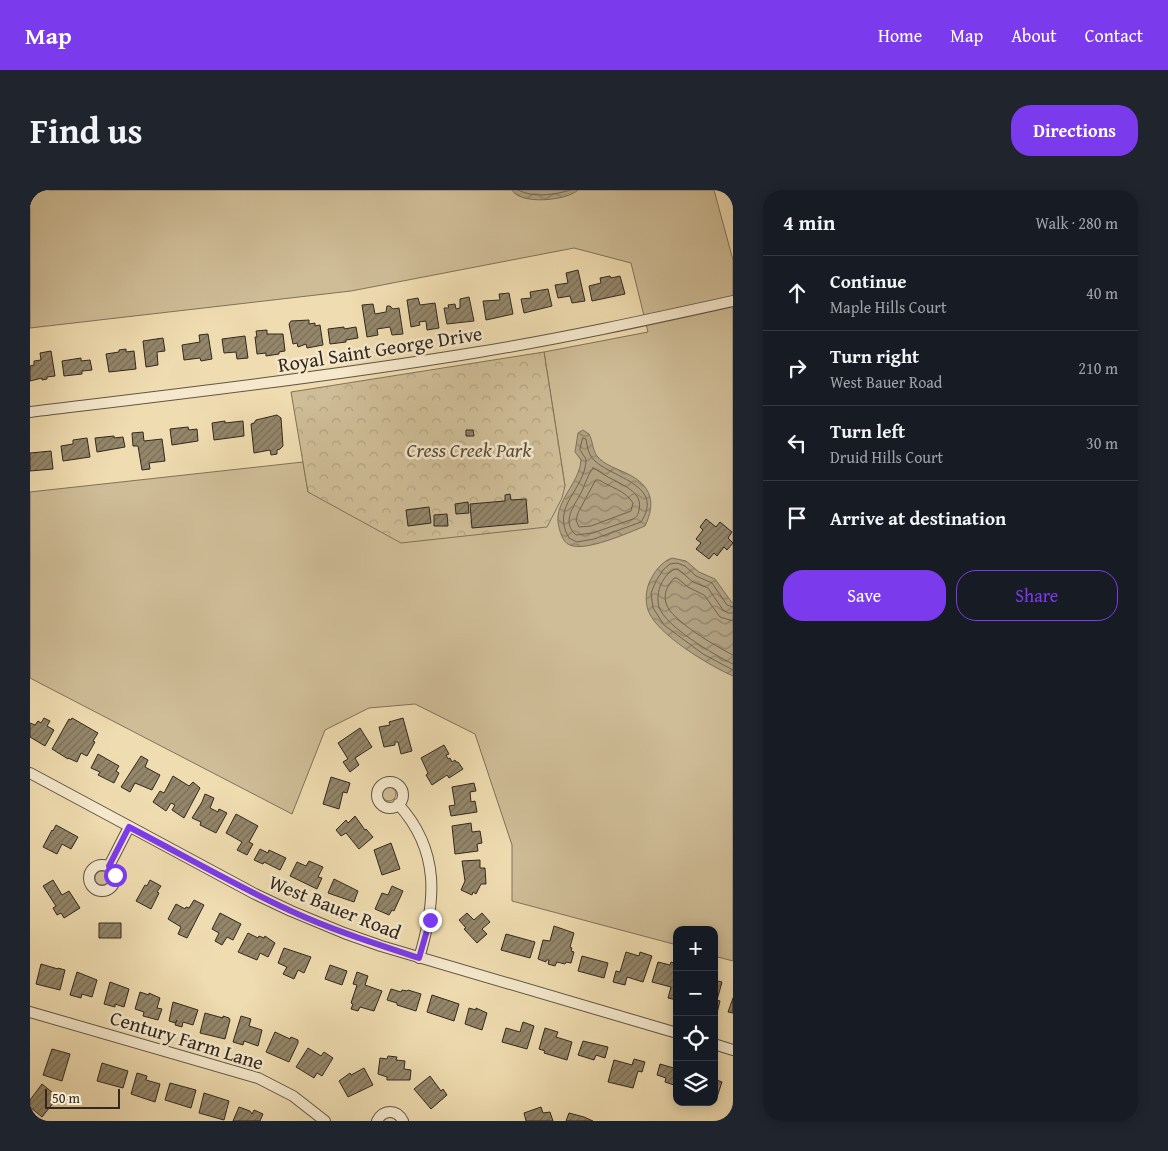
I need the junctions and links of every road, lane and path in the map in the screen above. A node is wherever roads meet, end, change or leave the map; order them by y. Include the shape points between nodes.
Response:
1 (733, 301) edge
2 (30, 412) edge
3 (30, 773) edge
4 (398, 804) dead end
5 (129, 827) junction
6 (109, 866) dead end
7 (419, 958) junction
8 (30, 1012) edge
9 (673, 1032) edge
10 (718, 1045) edge
11 (733, 1050) edge
12 (325, 1121) edge
13 (377, 1121) edge
14 (403, 1121) edge

1 - 2 street, Royal Saint George Drive via 475,353
3 - 5 street, West Bauer Road
4 - 7 street via 419,834 431,874 432,906
5 - 6 street
5 - 7 street, West Bauer Road via 291,911
7 - 9 street, West Bauer Road
8 - 12 street, Century Farm Lane via 250,1075 293,1096
10 - 11 street
13 - 14 street via 383,1113 391,1111

